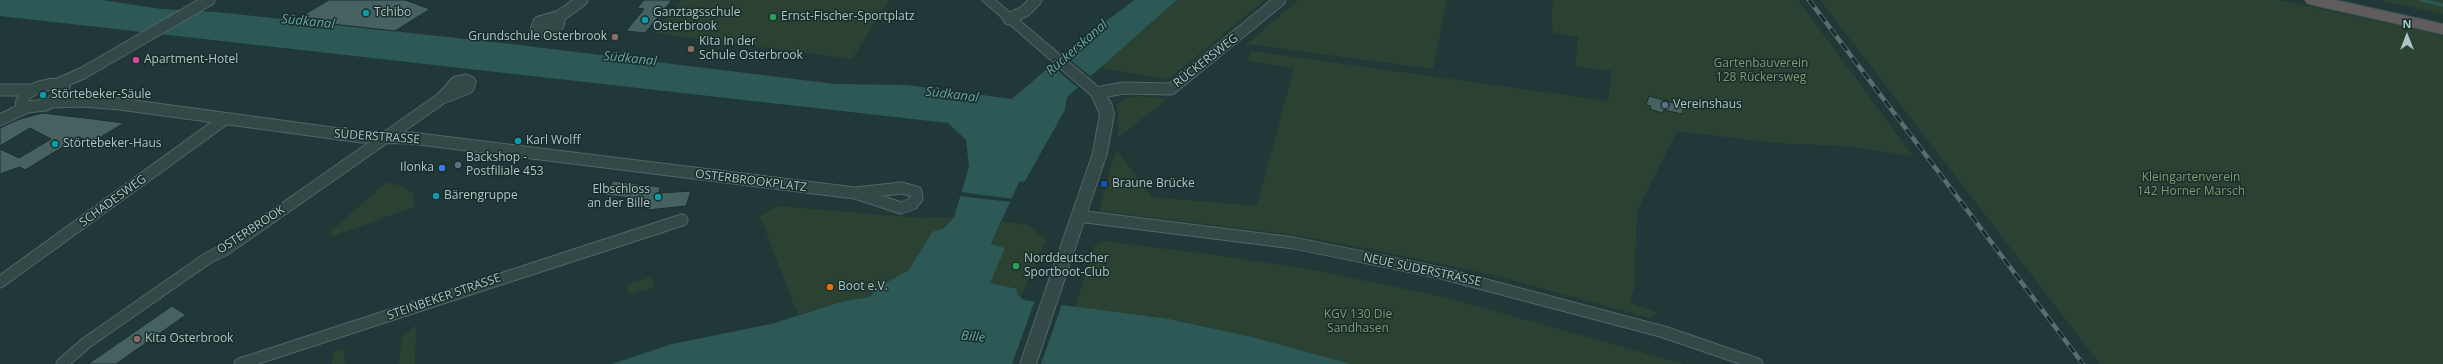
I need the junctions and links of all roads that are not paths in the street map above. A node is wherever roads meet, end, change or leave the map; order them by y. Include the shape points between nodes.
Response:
1 (209, 0) edge
2 (582, 0) edge
3 (988, 0) edge
4 (1036, 0) edge
5 (1280, 0) edge
6 (2313, 0) edge
7 (2353, 0) edge
8 (560, 16) dead end
9 (1009, 19) junction
10 (2443, 21) edge
11 (2443, 29) edge
12 (61, 89) junction
13 (3, 90) edge
14 (32, 90) junction
15 (1097, 93) junction
16 (442, 98) dead end
17 (83, 101) junction
18 (52, 102) junction
19 (24, 103) junction
20 (225, 119) junction
21 (0, 120) edge
22 (385, 138) junction
23 (647, 168) joint
24 (856, 193) dead end
25 (1078, 216) junction
26 (682, 220) dead end
27 (0, 282) edge
28 (62, 364) edge
29 (240, 364) edge
30 (1028, 364) edge
31 (1757, 364) edge

1 - 12 street via 83,72
2 - 8 street
3 - 9 street
4 - 9 street via 1025,11
5 - 15 street, RÜCKERSWEG via 1230,44 1171,89 1123,88
6 - 11 highway
7 - 10 highway
9 - 15 street
12 - 14 street, SÜDERSTRASSE via 46,85
12 - 17 street, SÜDERSTRASSE
12 - 18 street, SÜDERSTRASSE
13 - 14 street, SÜDERSTRASSE
13 - 19 street, SÜDERSTRASSE
14 - 19 street, SÜDERSTRASSE
15 - 25 street via 1106,109 1106,132
16 - 22 street, OSTERBROOK
17 - 18 street, SÜDERSTRASSE via 62,104
17 - 20 street, SÜDERSTRASSE
18 - 19 street, SÜDERSTRASSE via 39,107
19 - 21 street
20 - 22 street, SÜDERSTRASSE
20 - 27 street, SCHADESWEG
22 - 23 street, SÜDERSTRASSE via 411,138
22 - 28 street, OSTERBROOK via 238,241 208,258 92,338
23 - 24 street, OSTERBROOKPLATZ
25 - 30 street
25 - 31 street, NEUE SÜDERSTRASSE via 1294,243 1441,273 1664,332
26 - 29 street, STEINBEKER STRASSE

